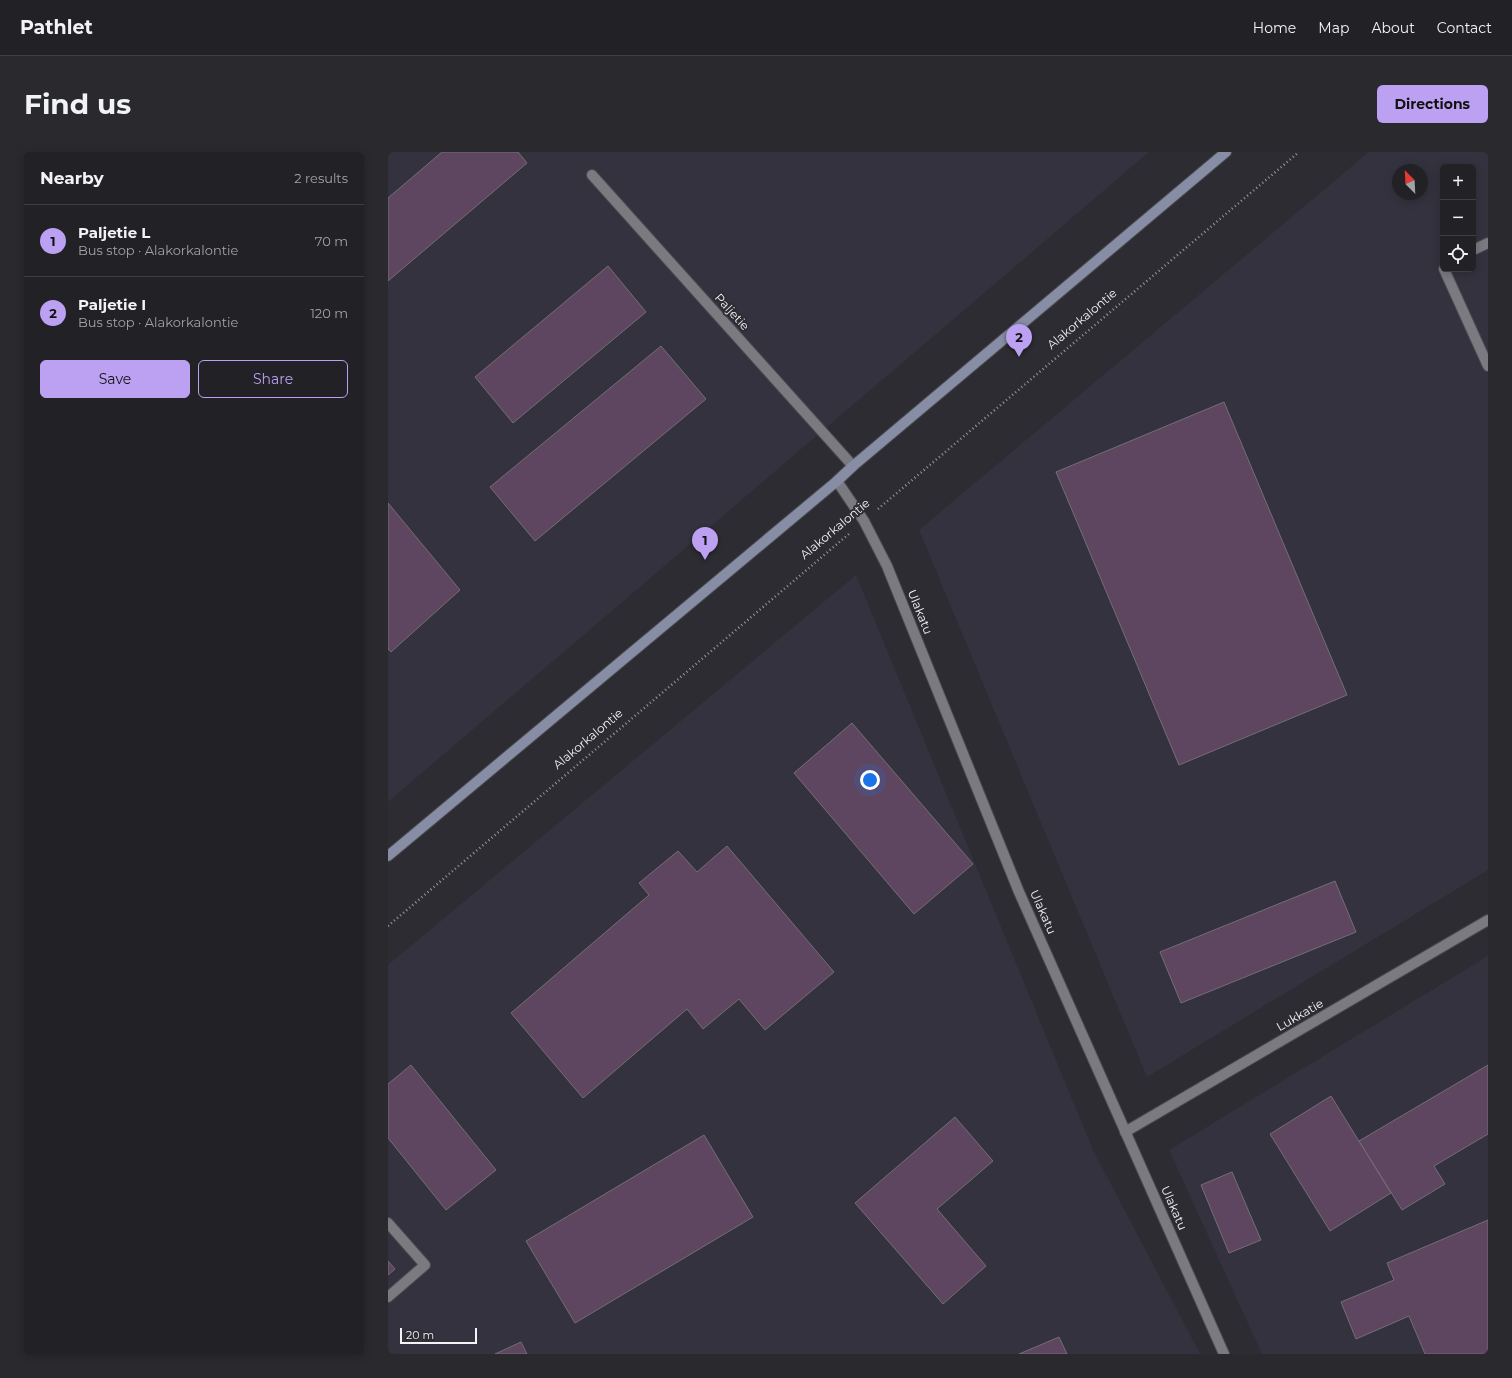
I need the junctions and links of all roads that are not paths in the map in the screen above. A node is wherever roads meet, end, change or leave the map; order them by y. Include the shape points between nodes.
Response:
1 (1226, 152) edge
2 (592, 175) dead end
3 (1488, 243) edge
4 (1476, 249) edge
5 (1446, 272) edge
6 (1488, 366) edge
7 (853, 466) junction
8 (837, 481) junction
9 (388, 856) edge
10 (1488, 920) edge
11 (1125, 1132) junction
12 (388, 1223) edge
13 (388, 1298) edge
14 (1224, 1354) edge

1 - 7 street
2 - 7 street, Paljetie
3 - 4 street
5 - 6 street
7 - 8 street
8 - 9 street
8 - 11 street, Ulakatu via 864,521 887,566 1019,892
10 - 11 street, Lukkatie
11 - 14 street, Ulakatu
12 - 13 street via 425,1266

